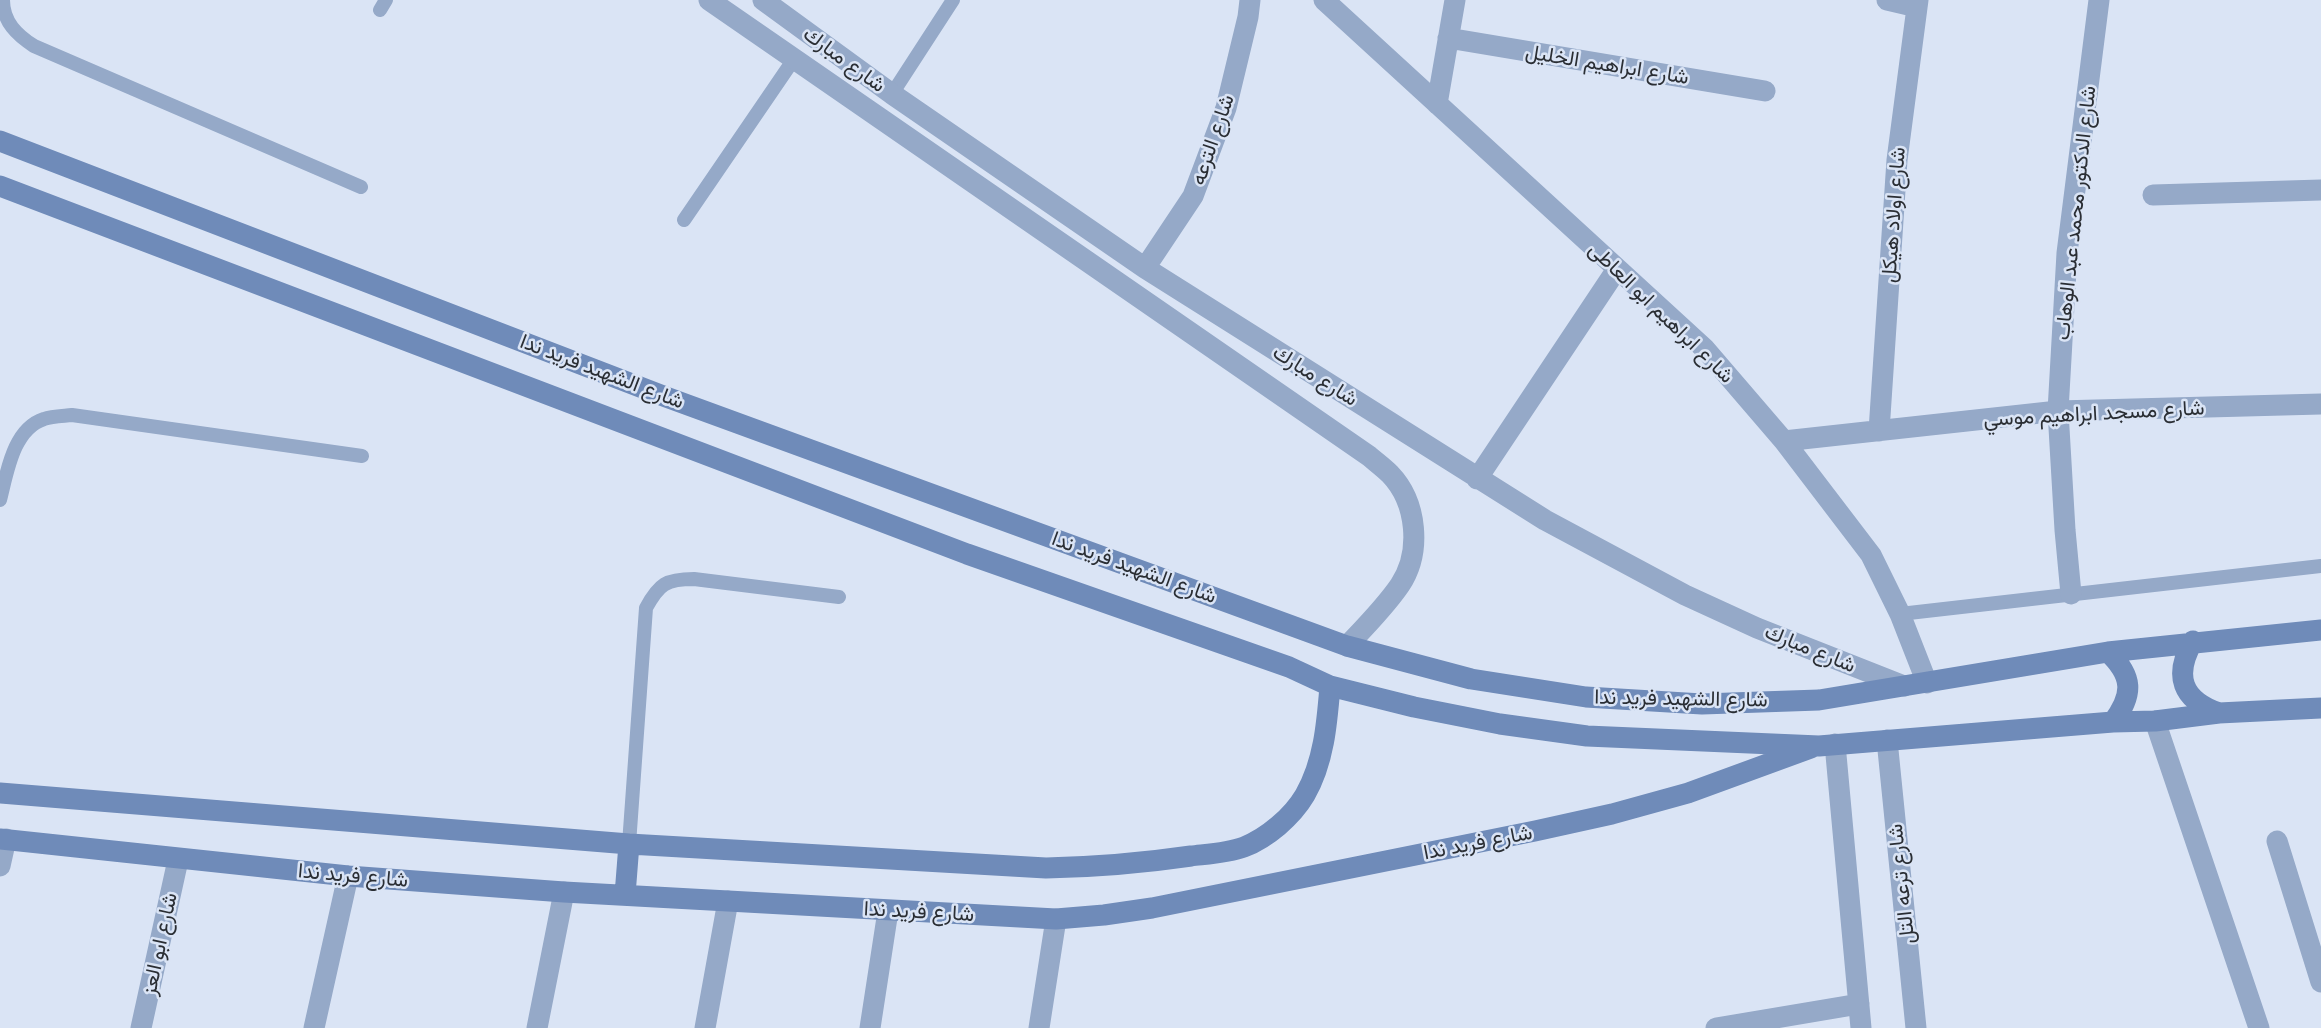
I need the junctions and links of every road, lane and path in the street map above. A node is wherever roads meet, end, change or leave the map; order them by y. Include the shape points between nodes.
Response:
1 (3, 0) edge
2 (709, 0) edge
3 (763, 0) edge
4 (953, 0) edge
5 (1250, 0) edge
6 (1324, 0) edge
7 (1455, 0) edge
8 (1887, 0) edge
9 (2099, 0) edge
10 (1918, 4) edge
11 (1448, 38) junction
12 (794, 59) junction
13 (1765, 91) dead end
14 (892, 94) junction
15 (1437, 104) junction
16 (878, 117) junction
17 (0, 141) edge
18 (0, 187) edge
19 (361, 187) dead end
20 (2321, 190) edge
21 (2153, 195) dead end
22 (684, 220) dead end
23 (1145, 268) junction
24 (1618, 270) junction
25 (2321, 404) edge
26 (2058, 411) junction
27 (1879, 432) junction
28 (1784, 441) junction
29 (362, 456) dead end
30 (1477, 479) junction
31 (0, 500) edge
32 (2321, 566) edge
33 (2071, 594) junction
34 (839, 597) dead end
35 (1900, 614) junction
36 (2321, 630) edge
37 (2193, 641) junction
38 (1347, 646) junction
39 (2108, 652) junction
40 (1927, 683) junction
41 (1330, 686) junction
42 (1904, 686) junction
43 (2321, 708) edge
44 (2220, 713) junction
45 (2155, 721) junction
46 (2113, 722) junction
47 (1887, 740) junction
48 (1827, 745) junction
49 (0, 793) edge
50 (3, 839) edge
51 (2277, 841) dead end
52 (629, 844) junction
53 (178, 860) junction
54 (0, 866) edge
55 (348, 876) junction
56 (564, 892) junction
57 (625, 895) junction
58 (727, 901) junction
59 (888, 911) junction
60 (1056, 919) junction
61 (2321, 982) edge
62 (1859, 1004) junction
63 (141, 1028) edge
64 (314, 1028) edge
65 (537, 1028) edge
66 (705, 1028) edge
67 (870, 1028) edge
68 (1039, 1028) edge
69 (1716, 1028) edge
70 (1861, 1028) edge
71 (1916, 1028) edge
72 (2259, 1028) edge

1 - 19 lane via 9,22 34,47
2 - 12 street, شارع مبارك
3 - 14 street, شارع مبارك
4 - 14 lane
5 - 23 street, شارع الترعه via 1226,108 1194,196
6 - 15 street, شارع ابراهيم ابو العاطى
7 - 11 street
8 - 10 street
9 - 26 street, شارع الدكتور محمد عبد الوهاب via 2067,253
10 - 27 street, شارع اولاد هيكل via 1897,160
11 - 13 street, شارع ابراهيم الخليل
11 - 15 street
12 - 16 street, شارع مبارك
12 - 22 lane
14 - 16 street
14 - 23 street, شارع مبارك
15 - 24 street, شارع ابراهيم ابو العاطى
16 - 38 street, شارع مبارك via 1391,475 1406,499 1414,527 1412,557 1401,583
17 - 38 main road, شارع الشهيد فريد ندا via 667,397
18 - 41 main road, شارع الشهيد فريد ندا via 967,554 1289,667
20 - 21 street
23 - 30 street, شارع مبارك
24 - 28 street, شارع ابراهيم ابو العاطى via 1704,349
24 - 30 street
25 - 26 street, شارع مسجد ابراهيم موسي
26 - 27 street, شارع مسجد ابراهيم موسي
26 - 33 street, شارع الدكتور محمد عبد الوهاب
27 - 28 street, شارع مسجد ابراهيم موسي
28 - 35 street, شارع ابراهيم ابو العاطى via 1871,555
29 - 31 lane via 72,415 42,419 18,438
30 - 42 street, شارع مبارك via 1685,595
32 - 33 lane
33 - 35 lane
34 - 52 lane via 694,579 673,579 656,590 646,608
35 - 40 street, شارع ابراهيم ابو العاطى
36 - 37 main road, شارع الشهيد فريد ندا
37 - 39 main road, شارع الشهيد فريد ندا
37 - 44 main road via 2184,657 2182,676 2189,694 2202,707
38 - 42 main road, شارع الشهيد فريد ندا via 1471,679 1586,697 1702,704 1819,700
39 - 40 main road, شارع الشهيد فريد ندا
39 - 46 main road via 2123,666 2129,685 2125,706
40 - 42 main road, شارع الشهيد فريد ندا
41 - 48 main road, شارع الشهيد فريد ندا via 1500,724 1587,736
41 - 52 main road via 1319,762 1304,796 1278,827 1244,847 1152,862 1046,867
43 - 44 main road, شارع الشهيد فريد ندا
44 - 45 main road, شارع الشهيد فريد ندا
45 - 46 main road, شارع الشهيد فريد ندا
45 - 72 street
46 - 47 main road, شارع الشهيد فريد ندا
47 - 48 main road, شارع الشهيد فريد ندا
47 - 71 street, شارع ترعه التل
48 - 60 main road, شارع فريد ندا via 1688,793 1535,831 1152,908
48 - 62 street
49 - 52 main road
50 - 53 main road, شارع فريد ندا
50 - 54 street
51 - 61 street
52 - 57 main road
53 - 55 main road, شارع فريد ندا
53 - 63 street, شارع ابو العز
55 - 56 main road, شارع فريد ندا
55 - 64 street
56 - 57 main road, شارع فريد ندا
56 - 65 street
57 - 58 main road, شارع فريد ندا
58 - 59 main road, شارع فريد ندا
58 - 66 street
59 - 60 main road, شارع فريد ندا
59 - 67 street
60 - 68 street
62 - 69 street
62 - 70 street

